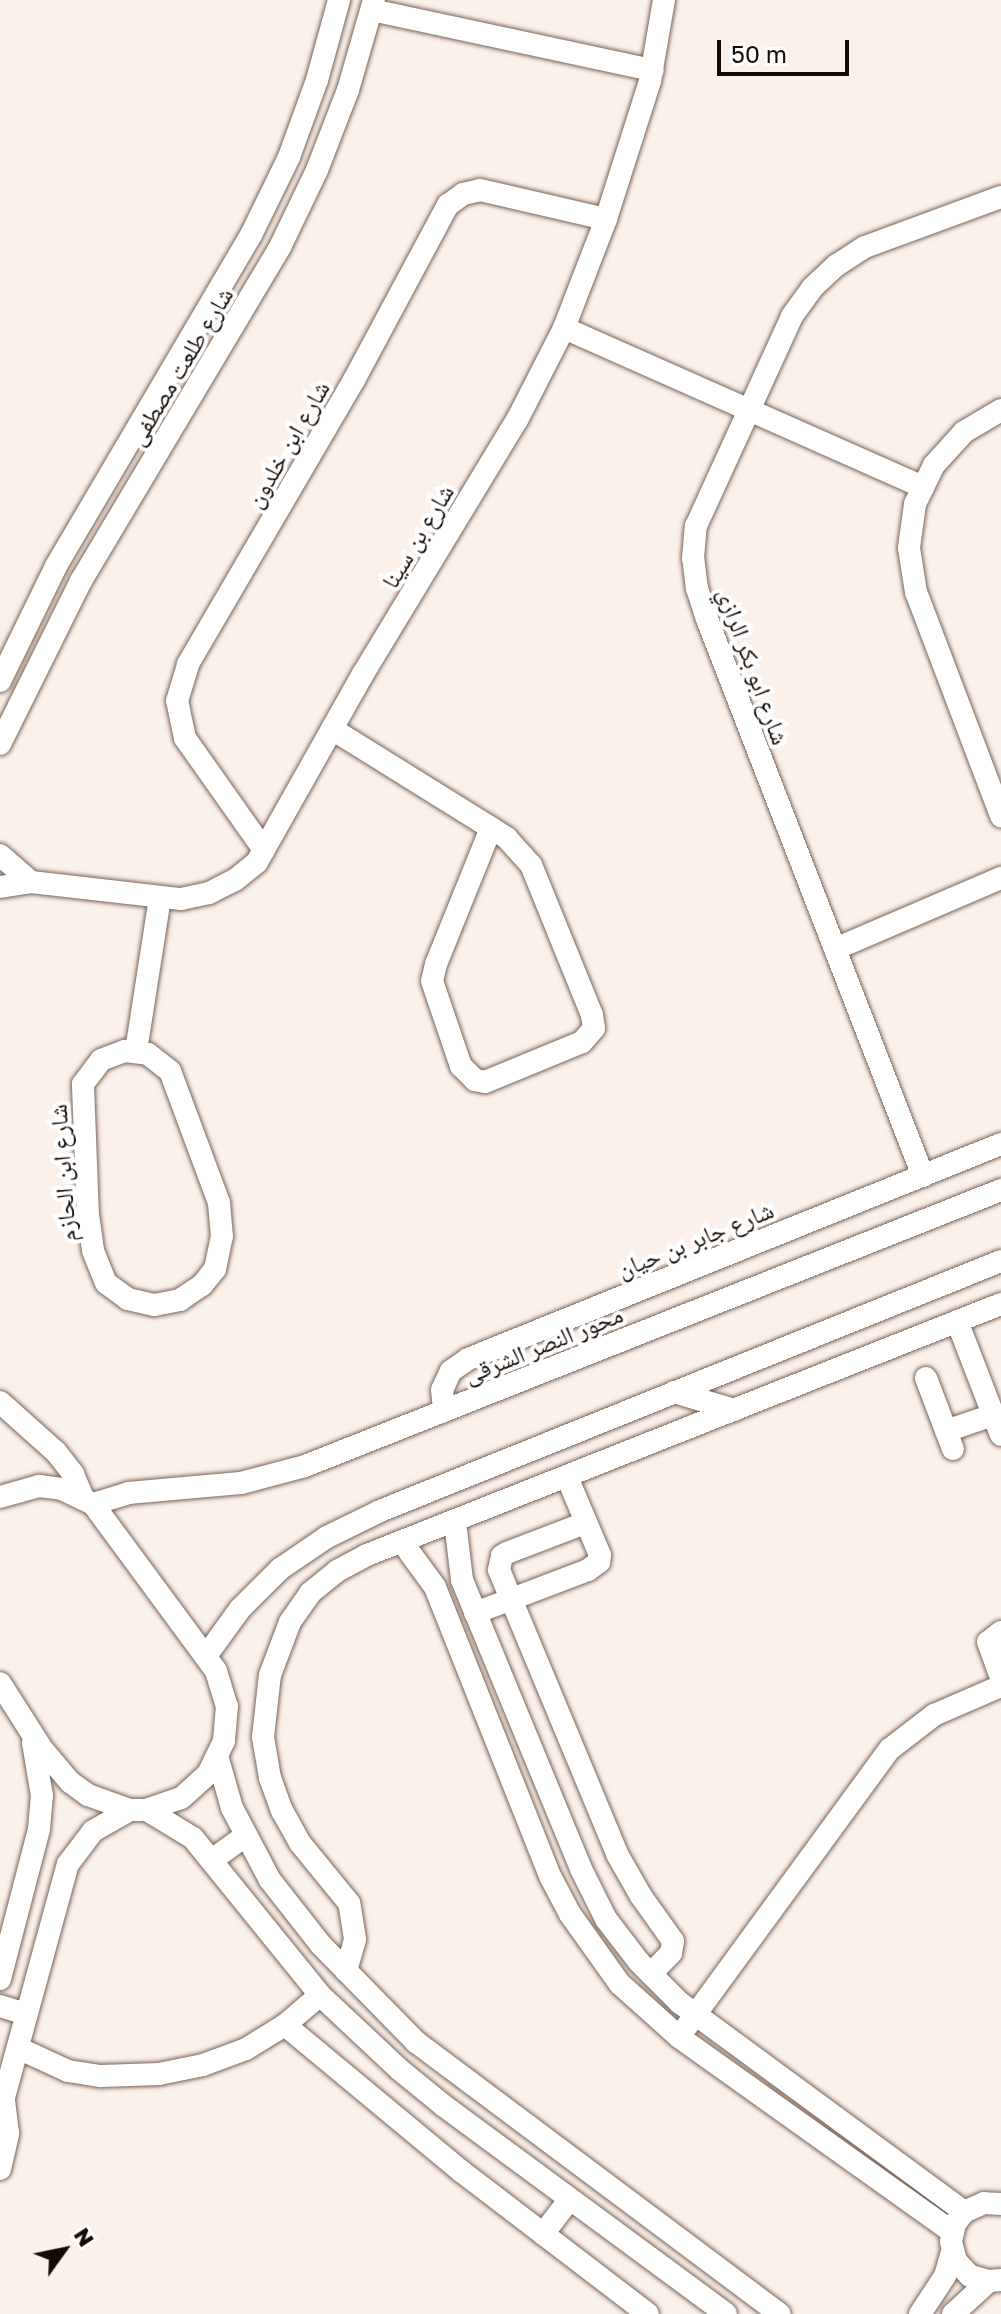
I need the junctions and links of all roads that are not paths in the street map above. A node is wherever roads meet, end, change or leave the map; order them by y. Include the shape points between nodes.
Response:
1 (339, 0) edge
2 (664, 0) edge
3 (373, 5) edge
4 (653, 70) junction
5 (1001, 197) edge
6 (606, 219) junction
7 (564, 328) junction
8 (749, 410) junction
9 (1001, 410) edge
10 (923, 487) junction
11 (0, 681) edge
12 (332, 729) junction
13 (0, 744) edge
14 (1001, 816) edge
15 (491, 828) junction
16 (264, 850) junction
17 (0, 855) edge
18 (1001, 878) edge
19 (31, 882) junction
20 (0, 887) edge
21 (160, 898) junction
22 (835, 949) junction
23 (136, 1051) junction
24 (1001, 1144) edge
25 (923, 1176) junction
26 (1001, 1190) edge
27 (1001, 1261) edge
28 (1001, 1304) edge
29 (957, 1321) junction
30 (926, 1378) dead end
31 (992, 1387) edge
32 (674, 1392) junction
33 (0, 1402) edge
34 (734, 1410) junction
35 (444, 1411) junction
36 (997, 1425) edge
37 (567, 1477) junction
38 (0, 1497) edge
39 (88, 1500) junction
40 (455, 1522) junction
41 (585, 1523) junction
42 (402, 1542) junction
43 (511, 1600) junction
44 (475, 1613) junction
45 (1001, 1632) edge
46 (206, 1656) junction
47 (1001, 1677) edge
48 (0, 1683) edge
49 (1001, 1686) edge
50 (30, 1730) junction
51 (218, 1759) junction
52 (577, 1762) junction
53 (542, 1775) junction
54 (138, 1810) junction
55 (245, 1836) junction
56 (212, 1860) junction
57 (346, 1971) junction
58 (651, 1974) junction
59 (0, 1979) edge
60 (320, 1995) junction
61 (0, 2006) edge
62 (27, 2014) junction
63 (696, 2014) junction
64 (285, 2025) junction
65 (679, 2037) junction
66 (18, 2048) junction
67 (2, 2105) edge
68 (0, 2169) edge
69 (570, 2199) junction
70 (988, 2203) edge
71 (543, 2234) junction
72 (952, 2242) junction
73 (995, 2280) edge
74 (648, 2314) edge
75 (726, 2314) edge
76 (779, 2314) edge
77 (920, 2314) edge
78 (953, 2314) edge

1 - 11 street, شارع طلعت مصطفى via 289,157 251,235 56,566
2 - 4 street, شارع بن سينا
3 - 4 street
3 - 13 street, شارع طلعت مصطفى via 348,90 280,247 81,581
4 - 6 street, شارع بن سينا
5 - 8 street, شارع ابو بكر الرازي via 896,233 837,265 792,316
6 - 7 street, شارع بن سينا
6 - 16 street, شارع ابن خلدون via 480,190 448,205 354,380 188,664 177,701 185,738
7 - 8 street
7 - 12 street, شارع بن سينا via 517,420
8 - 10 street
8 - 22 street, شارع ابو بكر الرازي via 696,526 697,589
9 - 10 street via 964,432 934,465
10 - 14 street via 909,548 916,592
12 - 15 street
12 - 16 street, شارع بن سينا
15 - 15 street via 531,865 594,1028 582,1042 485,1082 461,1066 432,981
16 - 21 street, شارع بن سينا via 235,880 209,893
17 - 19 street
18 - 22 street
19 - 20 street, شارع بن سينا
19 - 21 street, شارع بن سينا
21 - 23 street
22 - 25 street, شارع ابو بكر الرازي
23 - 23 street, شارع ابن الحازم via 101,1060 83,1084 88,1216 106,1283 128,1299 154,1305 180,1300 202,1285 215,1269 221,1225 219,1203 177,1085 159,1060
24 - 25 street, شارع جابر بن حيان
25 - 35 street, شارع جابر بن حيان via 468,1359 446,1380
26 - 35 street, محور النصر الشرقى
27 - 32 street
28 - 29 street
29 - 31 street
29 - 34 street
30 - 36 street via 950,1440
31 - 36 street
32 - 34 street
32 - 46 street via 327,1537 280,1569 240,1609
33 - 39 street via 56,1452
34 - 37 street
35 - 39 street, محور النصر الشرقى via 292,1470 241,1483
37 - 40 street
37 - 41 street
38 - 39 street via 39,1486
39 - 46 street
40 - 42 street
40 - 44 street via 459,1570
41 - 43 street via 502,1556 499,1570
41 - 43 street via 600,1555 594,1568
42 - 57 street via 351,1562 310,1593 282,1638 266,1695 263,1737 275,1795 300,1843 343,1893 353,1914 355,1939
42 - 65 street via 435,1587 570,1914 620,1984
43 - 44 street
43 - 52 street
44 - 53 street
45 - 47 street via 988,1642
46 - 51 street via 227,1706
48 - 50 street
49 - 63 street via 934,1715 890,1749
50 - 54 street via 70,1782 88,1795
50 - 59 street via 40,1773 39,1829
51 - 54 street via 189,1792 165,1805
51 - 55 street
52 - 53 street
52 - 58 street via 617,1854 673,1941 671,1953
53 - 58 street via 606,1919
54 - 56 street via 180,1827
54 - 62 street via 93,1831 68,1864
55 - 56 street
55 - 57 street via 270,1880
56 - 60 street
57 - 76 street via 416,2042
58 - 63 street
60 - 64 street
60 - 69 street via 444,2106
61 - 62 street
62 - 66 street
63 - 65 street
63 - 70 street
64 - 66 street via 246,2049 159,2074 68,2071
64 - 71 street
65 - 72 street
66 - 67 street
67 - 68 street via 8,2133
69 - 71 street
69 - 75 street
70 - 72 street
71 - 74 street
72 - 73 street via 970,2276
72 - 77 street via 945,2276
73 - 78 street

